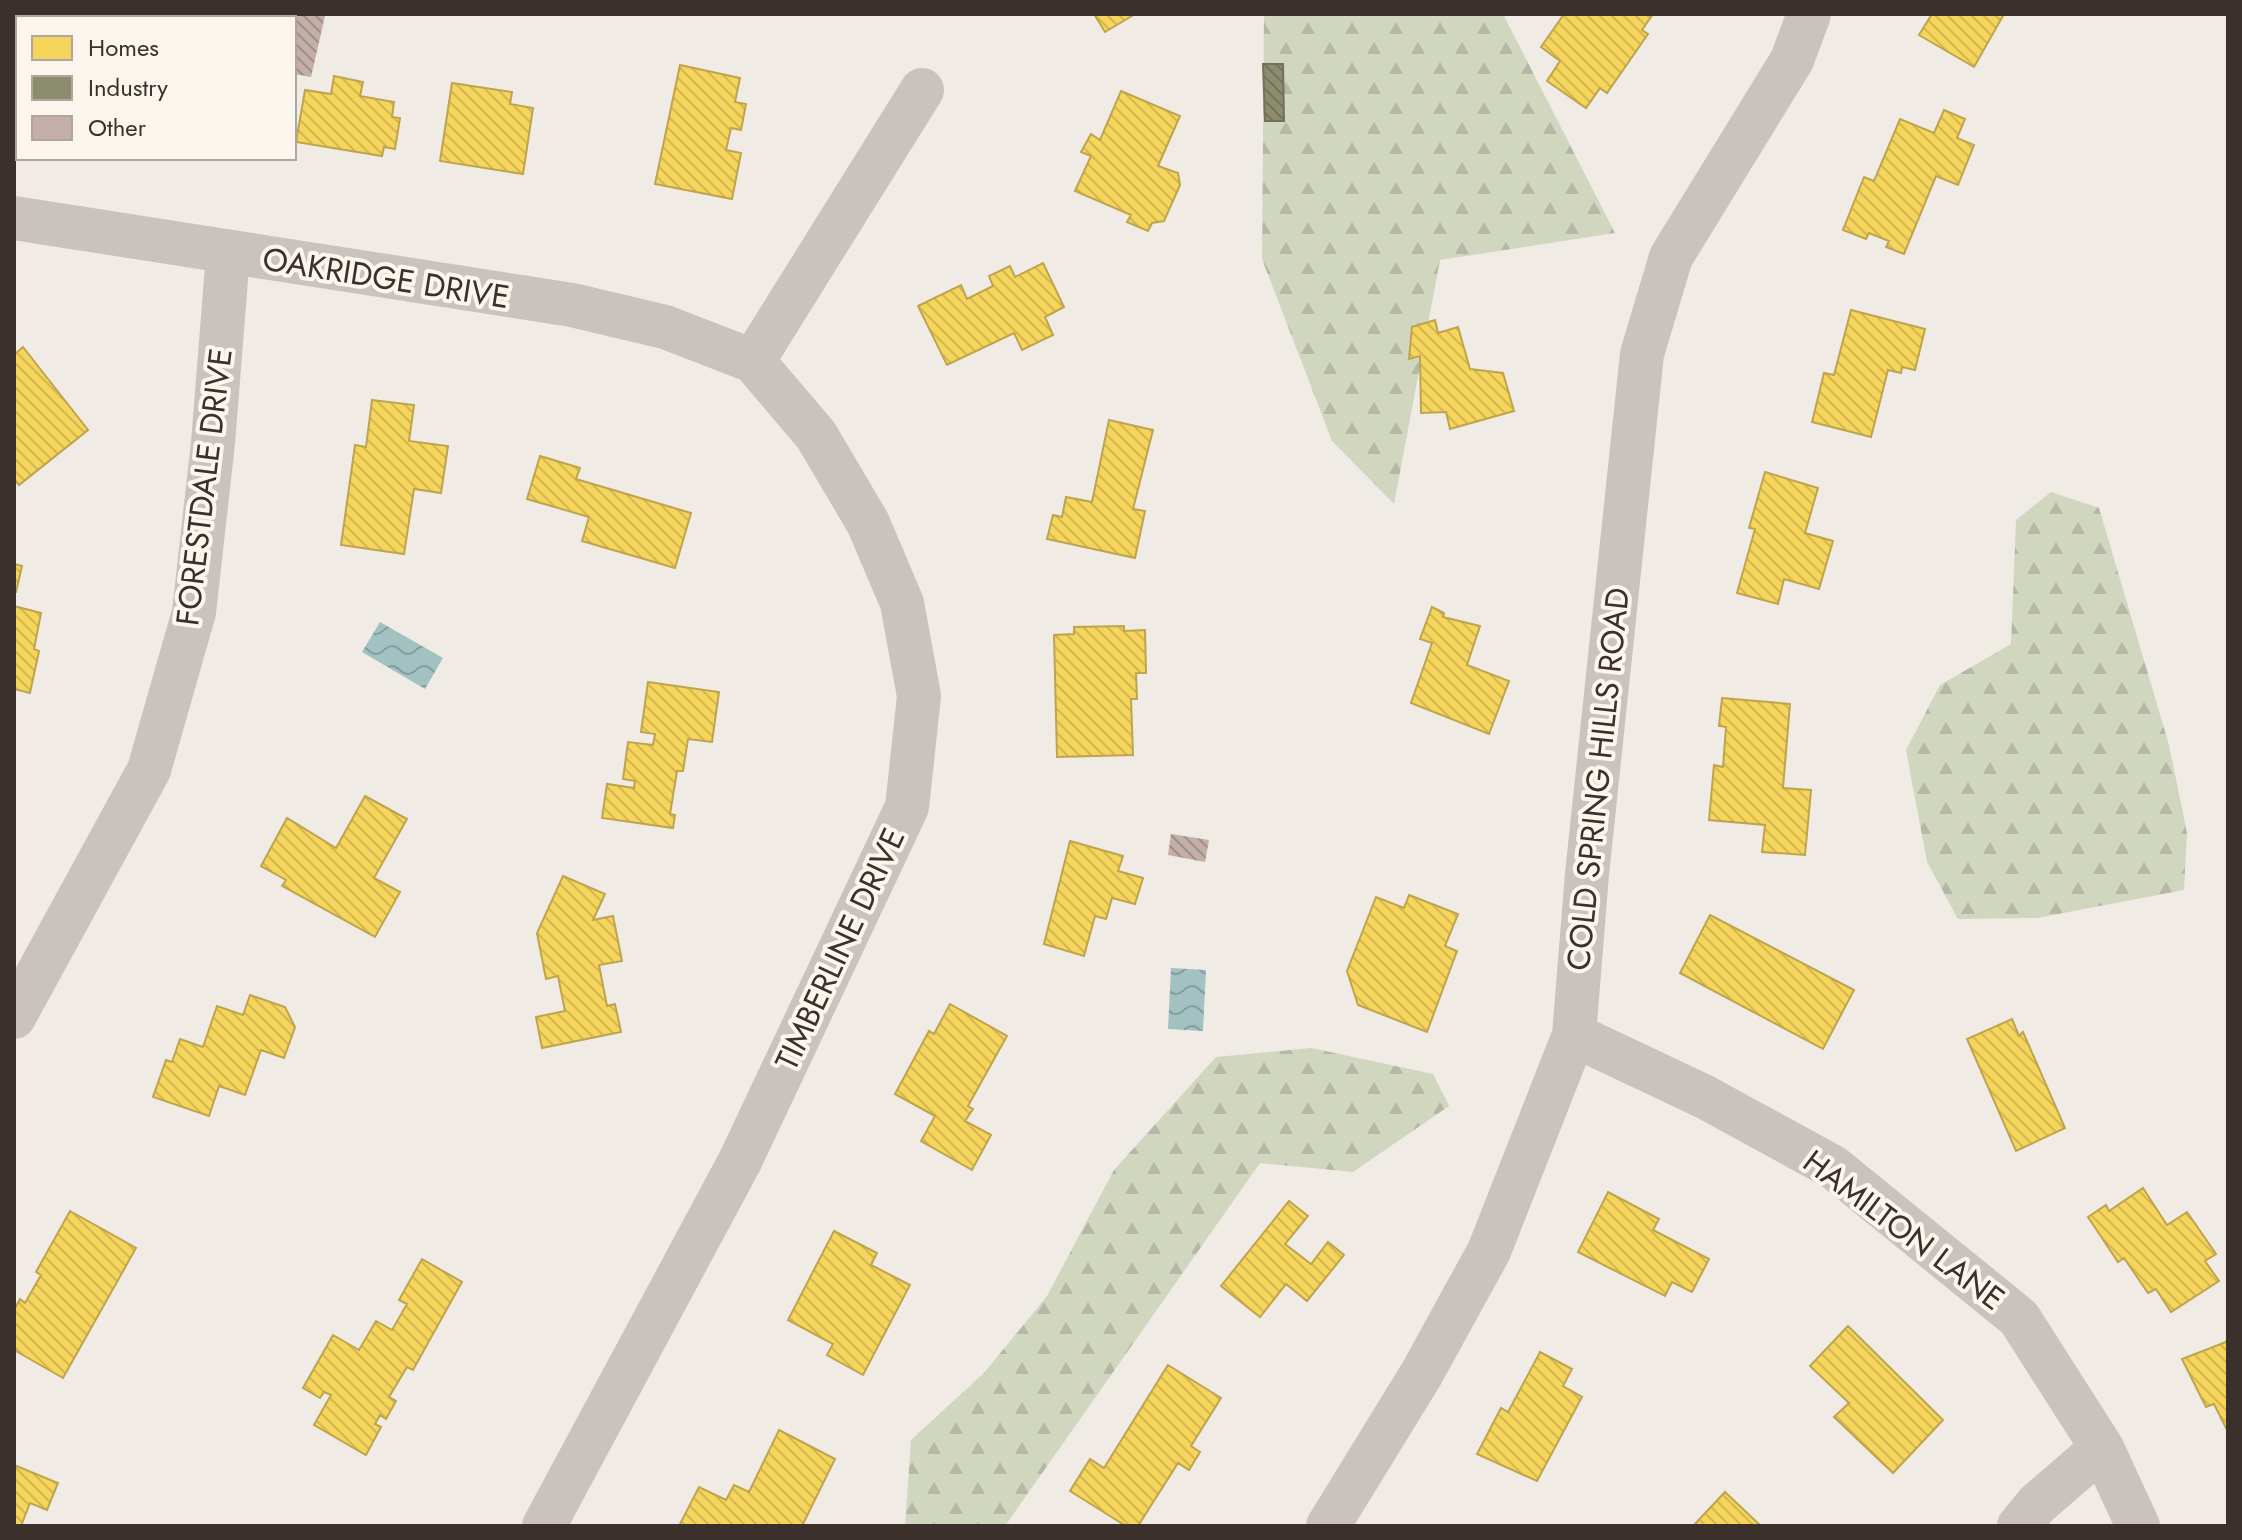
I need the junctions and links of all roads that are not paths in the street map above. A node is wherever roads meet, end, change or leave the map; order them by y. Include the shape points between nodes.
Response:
1 (1809, 14) edge
2 (922, 90) dead end
3 (14, 218) edge
4 (228, 254) junction
5 (753, 361) junction
6 (14, 1017) edge
7 (1574, 1035) junction
8 (2102, 1448) junction
9 (544, 1526) edge
10 (1328, 1526) edge
11 (2019, 1526) edge
12 (2138, 1526) edge

1 - 7 street, COLD SPRING HILLS ROAD via 1792,60 1671,257 1642,354
2 - 5 street
3 - 4 street, OAKRIDGE DRIVE
4 - 5 street, OAKRIDGE DRIVE via 572,305 665,327
4 - 6 street, FORESTDALE DRIVE via 194,612 149,770
5 - 9 street, TIMBERLINE DRIVE via 816,435 868,523 902,603 919,696 907,807 740,1161
7 - 8 street, HAMILTON LANE via 1705,1097 1833,1167 2019,1318
7 - 10 street, COLD SPRING HILLS ROAD via 1489,1251
8 - 11 street
8 - 12 street, HAMILTON LANE

